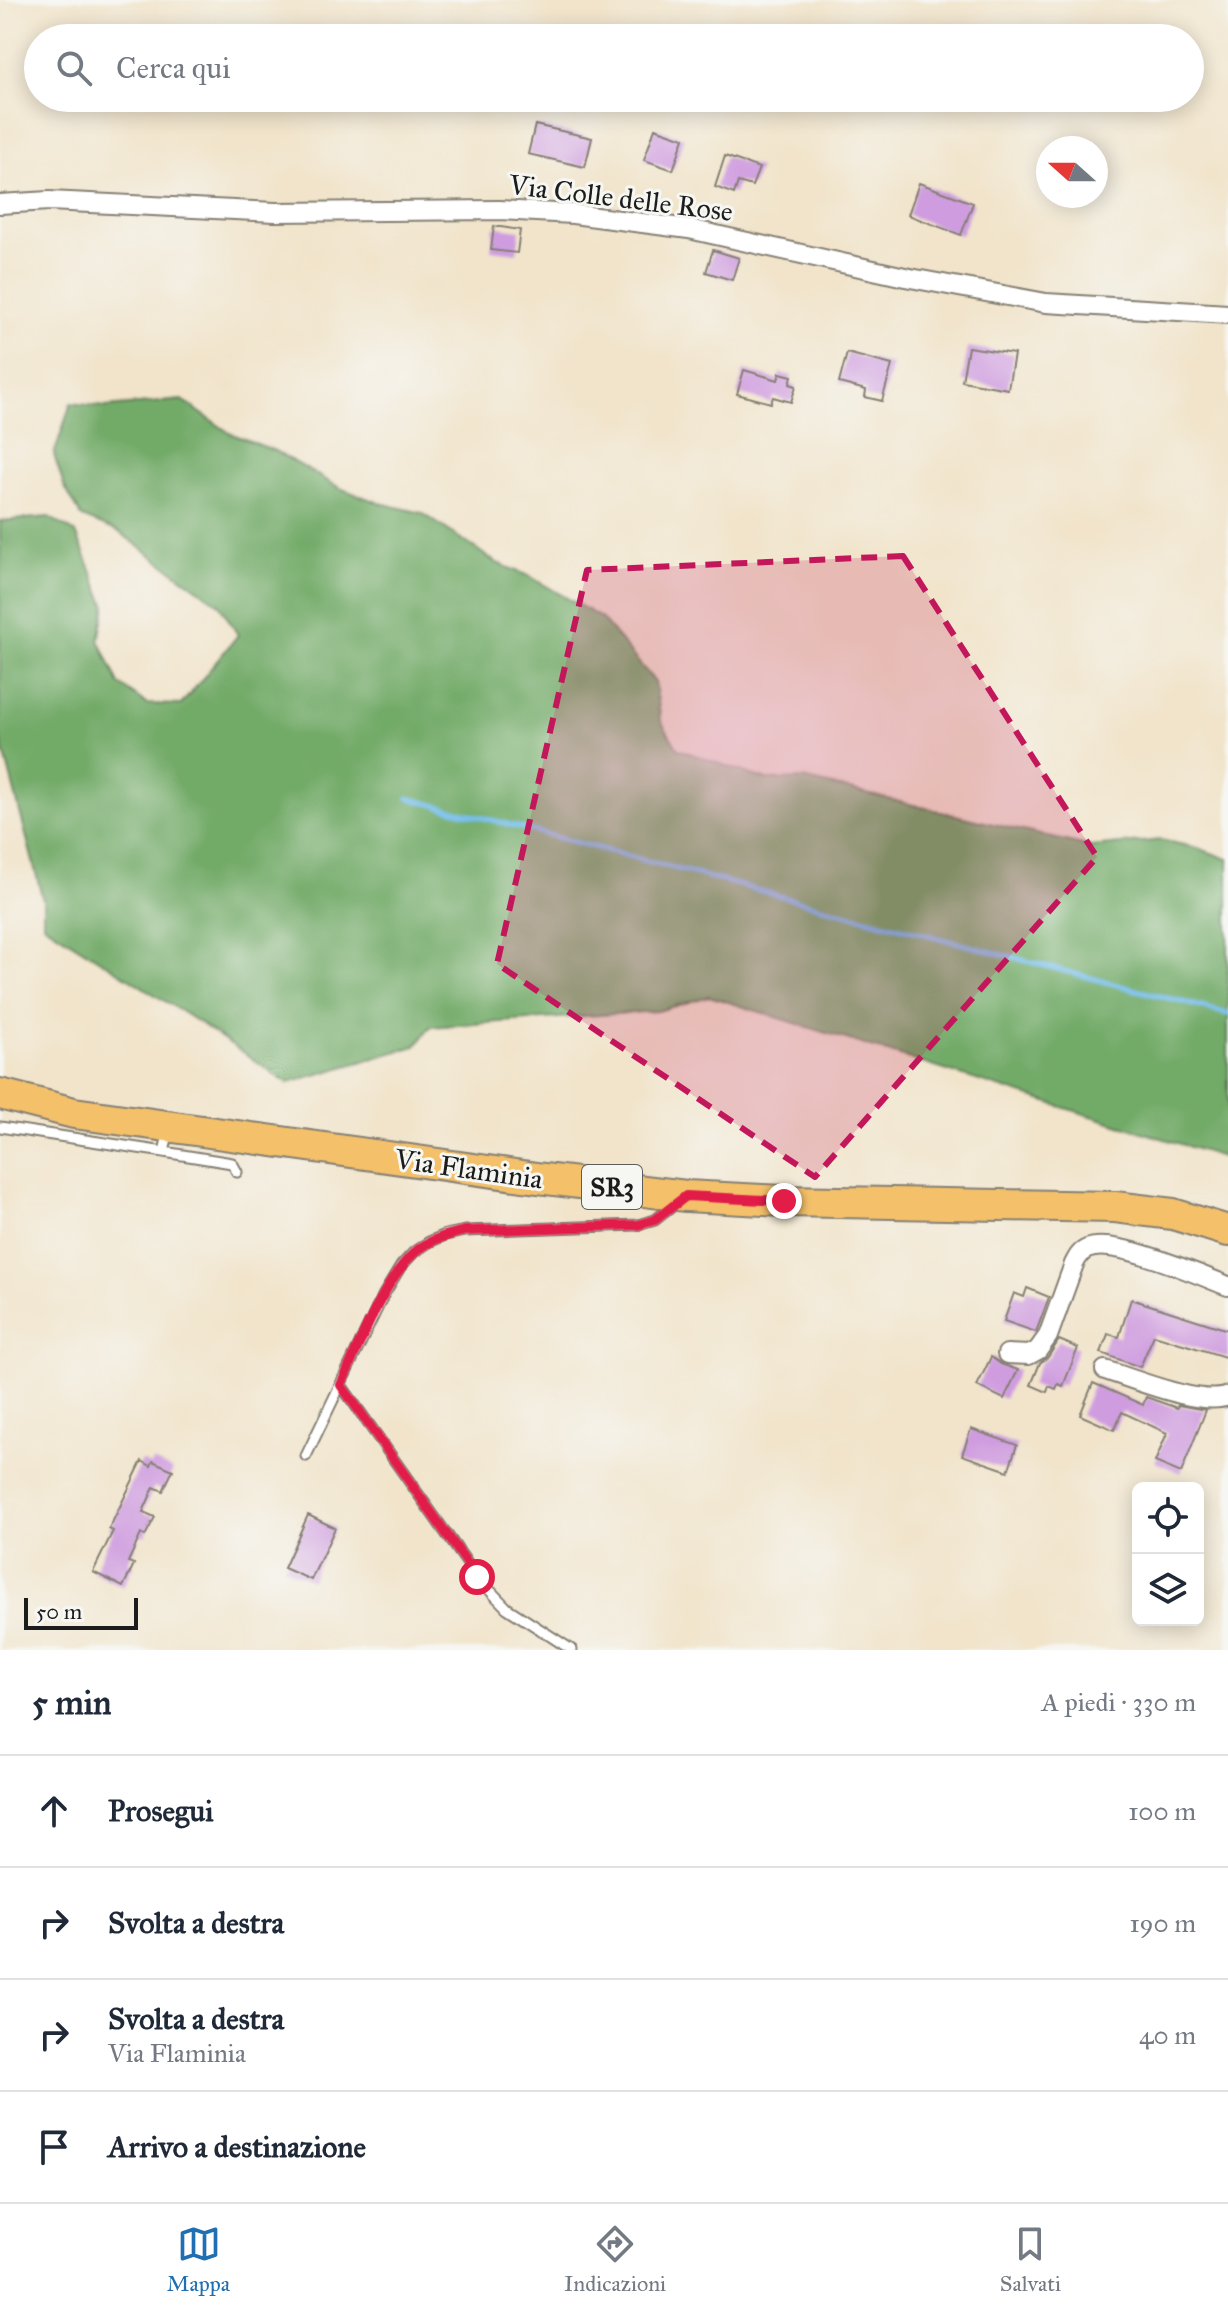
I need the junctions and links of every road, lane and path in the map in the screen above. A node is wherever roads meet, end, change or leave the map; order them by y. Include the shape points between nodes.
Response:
1 (0, 204) edge
2 (1228, 314) edge
3 (0, 1094) edge
4 (0, 1127) edge
5 (166, 1139) junction
6 (237, 1172) dead end
7 (686, 1196) junction
8 (1228, 1231) edge
9 (1228, 1286) edge
10 (1007, 1354) dead end
11 (1105, 1370) dead end
12 (341, 1385) junction
13 (1228, 1396) edge
14 (306, 1456) dead end
15 (572, 1650) edge

1 - 2 street, Via Colle delle Rose via 573,214 689,229 1046,303
3 - 5 main road, Via Flaminia / SR3
4 - 5 lane
5 - 6 lane via 232,1163
5 - 7 main road, Via Flaminia / SR3
7 - 8 main road, Via Flaminia / SR3 via 1115,1207 1173,1214
7 - 12 lane via 655,1220 638,1225 465,1231 429,1242 392,1280
9 - 10 street via 1139,1253 1090,1248 1074,1264 1045,1341 1029,1355
11 - 13 street via 1199,1398
12 - 14 lane
12 - 15 lane via 477,1577 507,1608

